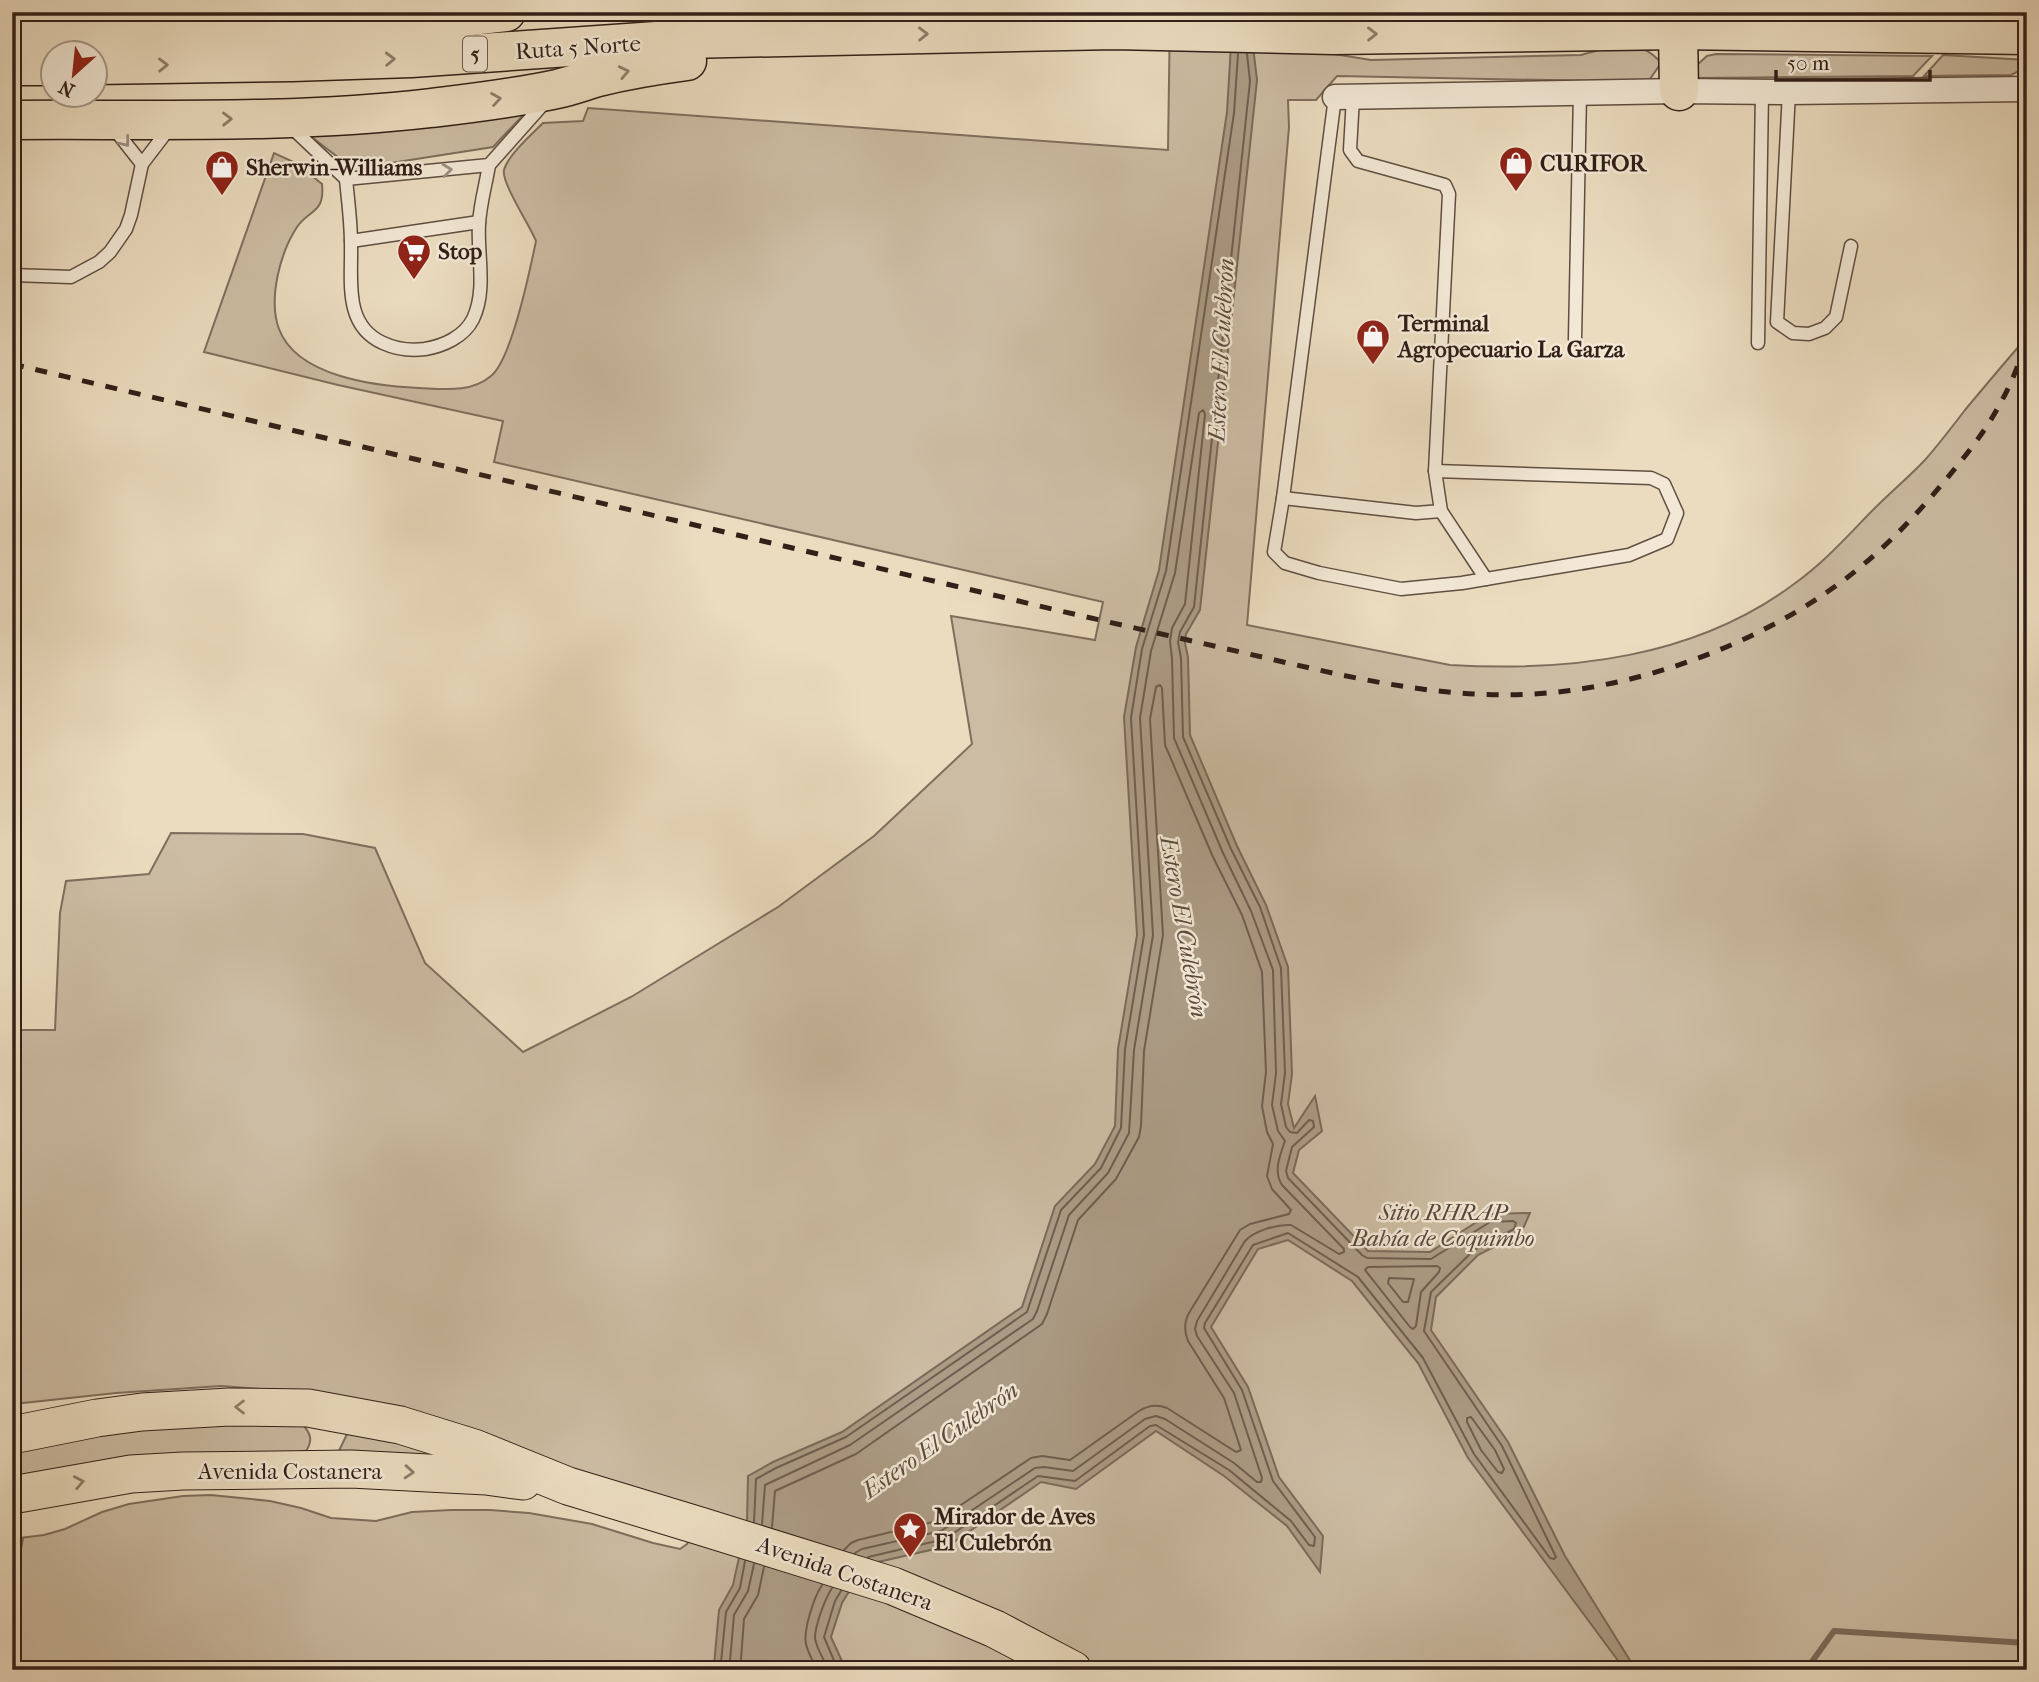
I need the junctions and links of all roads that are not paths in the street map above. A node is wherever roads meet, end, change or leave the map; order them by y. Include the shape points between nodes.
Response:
1 (506, 12) edge
2 (1448, 22) edge
3 (1678, 30) junction
4 (12, 35) edge
5 (855, 35) junction
6 (2027, 36) edge
7 (108, 65) edge
8 (12, 66) edge
9 (38, 66) edge
10 (558, 89) junction
11 (2027, 89) edge
12 (1679, 91) junction
13 (1762, 92) junction
14 (1789, 92) junction
15 (1580, 93) junction
16 (1344, 97) junction
17 (282, 118) junction
18 (107, 120) junction
19 (175, 120) junction
20 (18, 122) edge
21 (142, 164) junction
22 (489, 166) junction
23 (346, 179) junction
24 (479, 222) junction
25 (351, 241) junction
26 (1851, 247) dead end
27 (12, 275) edge
28 (1575, 339) dead end
29 (1758, 343) dead end
30 (1435, 471) junction
31 (1283, 498) junction
32 (1441, 511) junction
33 (1486, 579) junction
34 (308, 1408) junction
35 (19, 1431) edge
36 (292, 1469) junction
37 (568, 1486) junction
38 (12, 1495) edge
39 (1073, 1670) edge

1 - 4 highway, Ruta 5 Norte / 5 via 309,30
2 - 3 highway, Ruta 5 Norte / 5
5 -> 2 highway, Ruta 5 Norte / 5 via 1114,30 1334,35
3 - 6 highway, Ruta 5 Norte / 5
3 - 12 highway
7 -> 5 highway, Ruta 5 Norte / 5 via 383,59 685,39
10 -> 5 highway via 658,65
8 - 9 highway
17 -> 10 highway via 430,108
10 - 22 lane
11 - 14 street
12 - 13 street
12 - 15 street
13 - 14 street
13 - 29 lane
14 - 26 lane via 1777,321 1793,332 1809,334 1825,328 1836,317
15 - 16 street
15 - 28 lane
16 - 30 lane via 1350,150 1358,161 1445,185 1449,194
16 - 31 lane
19 -> 17 highway
17 - 23 lane
18 - 19 highway
18 - 20 highway
18 -> 21 lane
19 - 21 lane
21 - 27 lane via 126,229 99,262 71,277
23 -> 22 lane
22 - 24 lane
23 - 25 lane
24 - 25 lane
24 - 25 lane via 480,295 472,321 452,340 425,349 386,345 362,329 351,295
30 - 32 lane
30 - 33 lane via 1651,478 1664,484 1677,513 1667,539 1629,555
31 - 32 lane via 1416,513
31 - 33 lane via 1274,552 1285,563 1401,589
32 - 33 lane
34 -> 35 main road, Avenida Costanera via 142,1412
34 - 36 main road via 325,1427 325,1445 313,1463
34 - 37 main road, Avenida Costanera via 400,1425 474,1448
36 -> 37 main road, Avenida Costanera via 486,1476
38 -> 36 main road, Avenida Costanera via 131,1474
37 - 39 main road, Avenida Costanera via 928,1599

